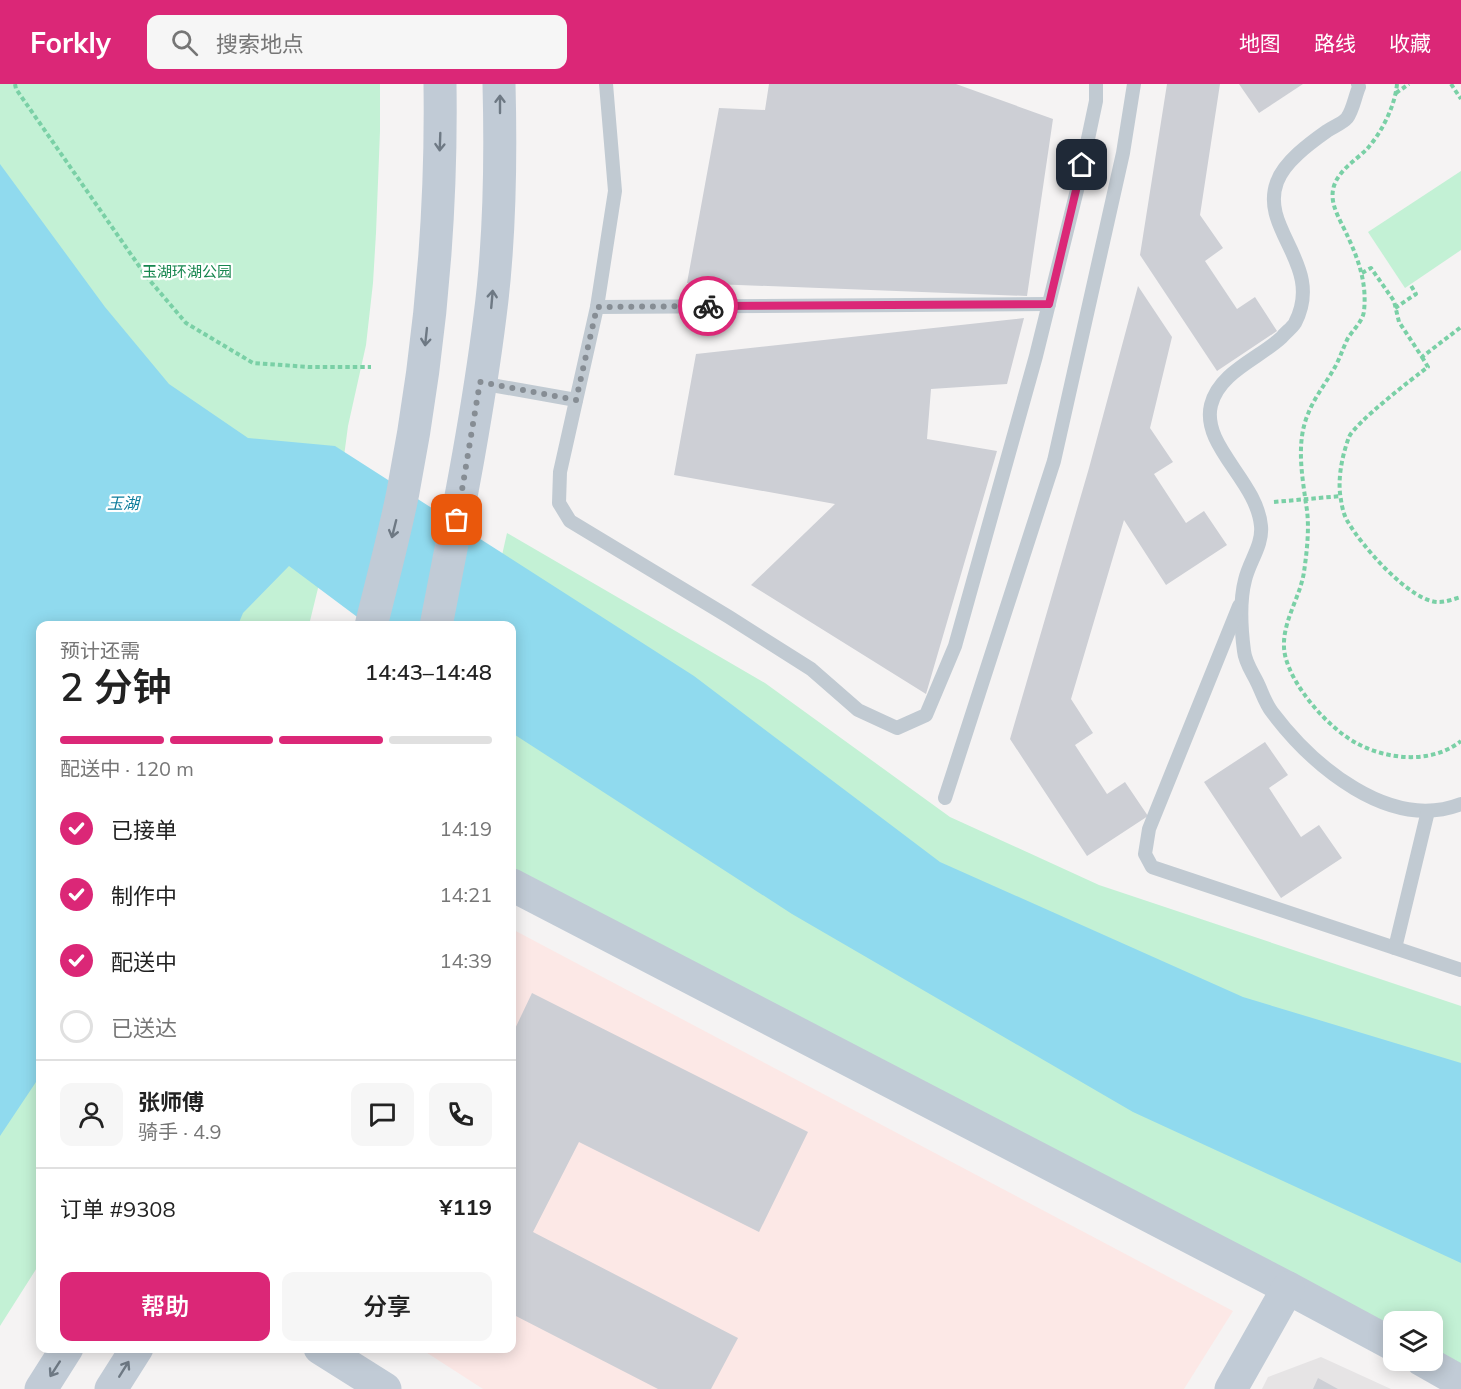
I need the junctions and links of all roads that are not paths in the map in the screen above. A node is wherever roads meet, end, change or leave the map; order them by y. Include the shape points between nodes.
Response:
1 (440, 84) edge
2 (499, 84) edge
3 (606, 84) edge
4 (1096, 84) edge
5 (1134, 84) edge
6 (1358, 84) edge
7 (1049, 304) junction
8 (597, 307) junction
9 (480, 382) junction
10 (576, 400) junction
11 (1240, 601) junction
12 (372, 621) edge
13 (437, 621) edge
14 (945, 798) dead end
15 (1461, 804) edge
16 (1428, 812) junction
17 (516, 887) edge
18 (1395, 948) junction
19 (1461, 970) edge
20 (1288, 1288) junction
21 (1383, 1339) edge
22 (64, 1353) edge
23 (134, 1353) edge
24 (328, 1353) edge
25 (1442, 1371) edge
26 (1461, 1382) edge
27 (41, 1389) edge
28 (111, 1389) edge
29 (385, 1389) edge
30 (1231, 1389) edge

1 -> 12 street via 435,261 422,376 403,495
9 -> 2 street via 496,247
3 - 8 lane via 615,191
4 - 7 lane via 1078,186
5 - 14 lane via 1123,153 1054,461
6 - 11 lane via 1347,118 1298,153 1277,181 1274,204 1303,281 1304,297 1294,324 1224,381 1211,405 1212,432 1245,482 1262,527
7 - 8 lane
7 - 10 lane via 955,646 927,715 897,728 858,710 811,669 570,521 560,503 560,472
8 - 10 lane
9 - 10 lane
9 - 13 street
11 - 16 lane via 1244,655 1270,710 1294,738 1321,765 1360,793
11 - 18 lane via 1149,829 1145,854 1152,867
15 - 16 lane
16 - 18 lane
17 - 20 street
18 - 19 lane
20 - 21 street
20 - 30 street
22 -> 27 street
28 -> 23 street
24 - 29 street
25 - 26 street

